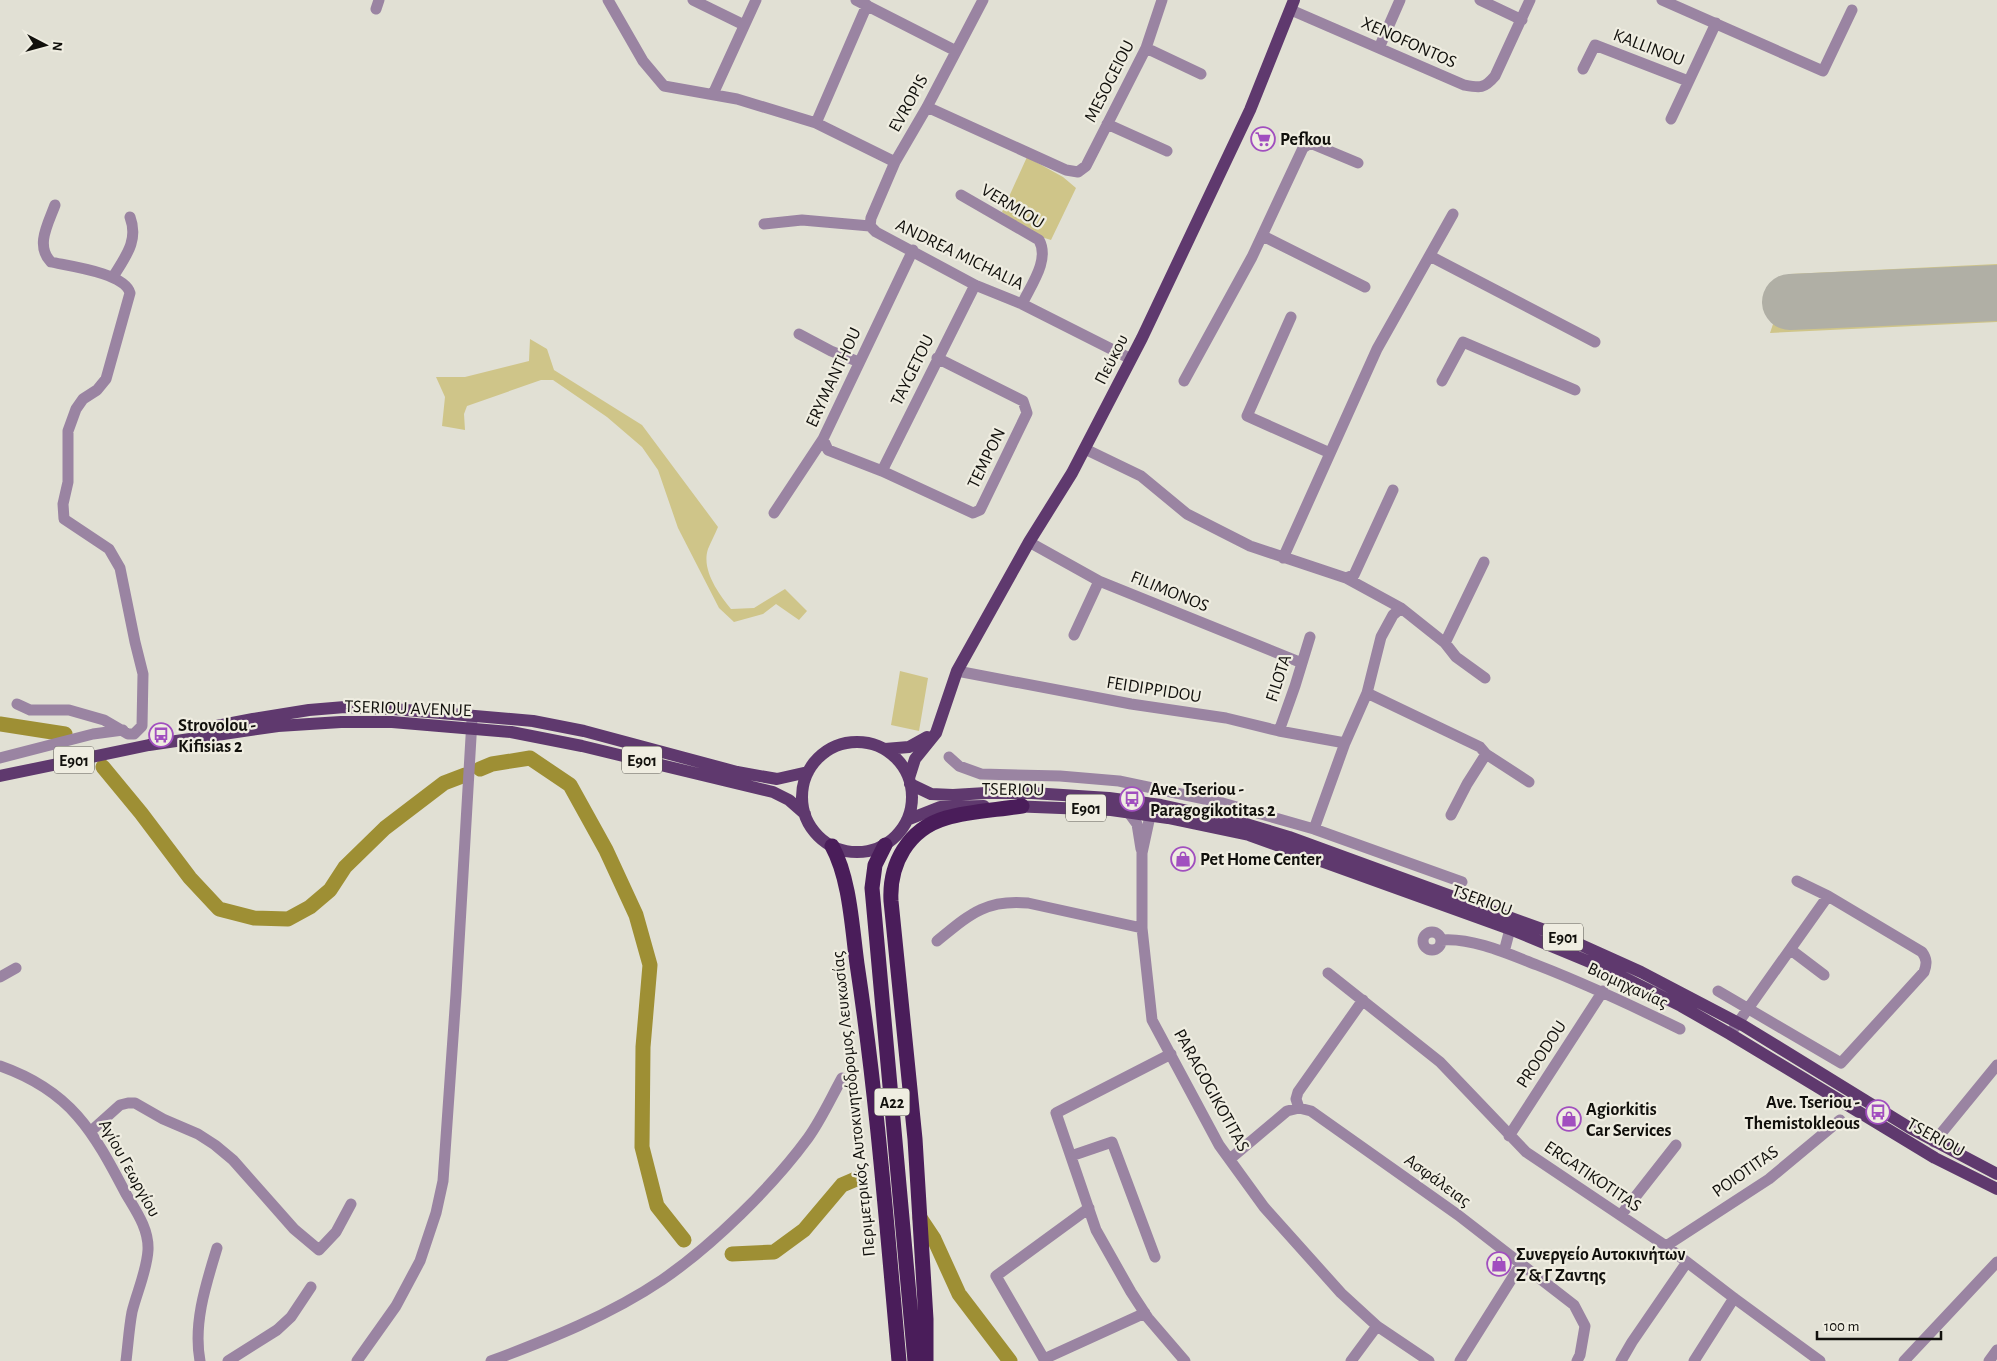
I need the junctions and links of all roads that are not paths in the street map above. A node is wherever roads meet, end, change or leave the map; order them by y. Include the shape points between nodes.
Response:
1 (608, 0) edge
2 (693, 0) edge
3 (756, 0) edge
4 (982, 0) edge
5 (1162, 0) edge
6 (1400, 0) edge
7 (1480, 0) edge
8 (1530, 0) edge
9 (1662, 0) edge
10 (862, 3) edge
11 (1293, 5) edge
12 (1852, 10) dead end
13 (1522, 20) junction
14 (1716, 23) junction
15 (744, 25) junction
16 (1146, 48) junction
17 (1379, 48) junction
18 (956, 51) junction
19 (1583, 69) dead end
20 (1201, 74) dead end
21 (1688, 81) junction
22 (713, 94) junction
23 (927, 106) junction
24 (1671, 119) dead end
25 (816, 123) junction
26 (1107, 124) junction
27 (1167, 151) dead end
28 (895, 162) junction
29 (1358, 163) dead end
30 (961, 196) dead end
31 (55, 205) dead end
32 (1454, 214) dead end
33 (130, 217) dead end
34 (764, 224) dead end
35 (870, 226) junction
36 (1262, 236) junction
37 (913, 250) junction
38 (1430, 256) junction
39 (113, 277) junction
40 (975, 285) junction
41 (1365, 287) dead end
42 (1022, 304) junction
43 (1291, 317) dead end
44 (798, 334) dead end
45 (1595, 342) dead end
46 (937, 358) junction
47 (1131, 359) junction
48 (859, 362) junction
49 (1184, 381) dead end
50 (1442, 381) dead end
51 (1575, 390) dead end
52 (823, 439) junction
53 (1085, 449) junction
54 (1330, 454) junction
55 (882, 471) junction
56 (1393, 490) dead end
57 (774, 513) dead end
58 (1029, 542) junction
59 (1283, 558) junction
60 (1484, 562) dead end
61 (1346, 578) junction
62 (1099, 581) junction
63 (1401, 608) junction
64 (1074, 635) dead end
65 (1310, 637) dead end
66 (1445, 642) junction
67 (1302, 663) junction
68 (958, 671) junction
69 (1485, 678) dead end
70 (1367, 693) junction
71 (17, 704) dead end
72 (473, 714) junction
73 (939, 724) junction
74 (472, 728) junction
75 (122, 730) junction
76 (1279, 731) junction
77 (139, 732) junction
78 (1345, 743) junction
79 (144, 746) junction
80 (885, 749) junction
81 (1486, 754) junction
82 (949, 757) dead end
83 (0, 758) edge
84 (808, 772) junction
85 (0, 776) edge
86 (910, 781) junction
87 (1529, 782) dead end
88 (1022, 806) junction
89 (1129, 813) junction
90 (805, 814) junction
91 (1451, 815) dead end
92 (1150, 816) junction
93 (907, 820) junction
94 (1314, 828) junction
95 (885, 845) junction
96 (832, 846) junction
97 (1142, 853) junction
98 (1797, 881) dead end
99 (1462, 882) dead end
100 (1828, 896) junction
101 (1142, 928) junction
102 (1510, 929) junction
103 (937, 940) dead end
104 (1441, 940) dead end
105 (1791, 950) junction
106 (1504, 952) junction
107 (16, 968) dead end
108 (1328, 973) dead end
109 (1824, 975) dead end
110 (0, 977) edge
111 (1603, 991) junction
112 (1718, 991) dead end
113 (1363, 1000) junction
114 (1682, 1006) junction
115 (1749, 1009) junction
116 (1738, 1022) junction
117 (1730, 1034) junction
118 (1170, 1054) junction
119 (1841, 1063) junction
120 (1997, 1065) edge
121 (0, 1066) edge
122 (1827, 1076) junction
123 (842, 1078) dead end
124 (1299, 1108) junction
125 (1840, 1120) dead end
126 (91, 1131) junction
127 (1509, 1136) junction
128 (1934, 1142) junction
129 (1676, 1145) dead end
130 (1071, 1156) junction
131 (1230, 1159) junction
132 (1997, 1174) edge
133 (1997, 1189) edge
134 (351, 1204) dead end
135 (1089, 1208) junction
136 (1621, 1215) junction
137 (1666, 1246) junction
138 (217, 1248) dead end
139 (1155, 1257) dead end
140 (1688, 1262) junction
141 (1997, 1262) edge
142 (1521, 1264) junction
143 (311, 1287) dead end
144 (1734, 1298) junction
145 (1145, 1313) junction
146 (1377, 1326) junction
147 (1997, 1350) edge
148 (126, 1361) edge
149 (200, 1361) edge
150 (228, 1361) edge
151 (357, 1361) edge
152 (491, 1361) edge
153 (900, 1361) edge
154 (914, 1361) edge
155 (926, 1361) edge
156 (1185, 1361) edge
157 (1351, 1361) edge
158 (1429, 1361) edge
159 (1460, 1361) edge
160 (1577, 1361) edge
161 (1621, 1361) edge
162 (1694, 1361) edge
163 (1820, 1361) edge
164 (1904, 1361) edge
165 (1989, 1361) edge

1 - 22 street via 643,61 664,86
2 - 15 street
3 - 15 street
4 - 18 street, EVROPIS
5 - 16 street, MESOGEIOU
6 - 17 street
7 - 13 street
8 - 13 street
9 - 14 street
10 - 18 street
10 - 25 street
11 - 17 street, XENOFONTOS
11 - 47 main road, Πεύκου via 1250,110
12 - 14 street via 1824,71
13 - 17 street, XENOFONTOS via 1495,76 1487,85 1478,88 1464,86
14 - 21 street
15 - 22 street
16 - 20 street
16 - 26 street, MESOGEIOU
18 - 23 street, EVROPIS
19 - 21 street, KALLINOU via 1595,45
21 - 24 street
22 - 25 street
23 - 26 street, MESOGEIOU via 1066,170 1078,172 1086,166
23 - 28 street, EVROPIS
25 - 28 street
26 - 27 street
28 - 35 street, EVROPIS
29 - 36 street via 1310,142 1303,148
30 - 42 street, VERMIOU via 1040,240 1044,249 1043,259
31 - 39 street via 42,242 44,255 50,262
32 - 38 street
33 - 39 street via 134,234 129,250
34 - 35 street, ANDREA MICHALIA via 802,220
35 - 37 street, ANDREA MICHALIA
36 - 41 street
36 - 49 street
37 - 40 street, ANDREA MICHALIA
37 - 48 street, ERYMANTHOU
38 - 45 street
38 - 54 street via 1377,350
39 - 77 street via 125,284 130,293 106,379 83,399 68,431 68,482 63,504 64,519 109,549 120,568 144,674 143,716
40 - 42 street, ANDREA MICHALIA
40 - 46 street, TAYGETOU
42 - 47 street, ANDREA MICHALIA
43 - 54 street via 1247,416
44 - 48 street
46 - 55 street, TAYGETOU
46 - 55 street, TEMPON via 1022,401 1027,413 980,510 974,513
47 - 53 main road, Πεύκου
48 - 52 street, ERYMANTHOU
50 - 51 street via 1463,342
52 - 55 street, TEMPON via 828,450
52 - 57 street, ERYMANTHOU
53 - 58 main road, Πεύκου
53 - 59 street via 1141,476 1187,514 1250,546
54 - 59 street
56 - 61 street via 1354,575
58 - 62 street, FILIMONOS
58 - 68 main road, Πεύκου
59 - 61 street
60 - 66 street
61 - 63 street
62 - 64 street
62 - 67 street, FILIMONOS
63 - 66 street
63 - 70 street via 1393,614 1381,637
65 - 67 street, FILOTA
66 - 69 street via 1456,657
67 - 76 street, FILOTA
68 - 73 main road, Πεύκου
68 - 76 street, FEIDIPPIDOU via 1131,704 1226,718
70 - 78 street
70 - 81 street via 1480,747
71 - 75 street via 30,710 69,710 104,720
72 - 74 street
72 - 79 main road, TSERIOU AVENUE / E901 via 379,708 309,710 253,718 180,734
72 - 84 main road, TSERIOU AVENUE / E901 via 567,728 769,778
73 - 80 main road, Πεύκου via 915,746
73 - 86 main road, Πεύκου via 932,739 915,759
74 - 79 main road, TSERIOU AVENUE / E901 via 341,722 278,726
74 - 90 main road, TSERIOU AVENUE / E901 via 582,746 773,792
74 - 151 street via 443,1181 420,1261 396,1306
75 - 77 street via 128,734
75 - 83 street
76 - 78 street, FEIDIPPIDOU
77 - 79 street
78 - 94 street
79 - 85 main road, TSERIOU AVENUE / E901
80 - 84 main road via 867,743 848,742 818,758
80 - 86 main road via 900,762
81 - 87 street
81 - 91 street
82 - 94 street via 958,766 981,774 1119,781 1219,802
84 - 90 main road via 803,789
86 - 93 main road via 913,797
86 - 116 main road, TSERIOU / E901 via 931,794 1032,793 1109,798 1161,805 1246,824 1561,936 1641,972
88 - 89 main road, TSERIOU / E901
88 - 93 main road, TSERIOU / E901 via 940,806
88 - 155 highway via 952,817 930,826 905,847 892,877 891,901 915,1139
89 - 92 main road, TSERIOU / E901
89 - 97 street via 1137,824
90 - 96 main road via 818,836
92 - 97 street, PARAGOGIKOTITAS
92 - 102 main road, TSERIOU / E901 via 1249,835
93 - 95 main road via 900,833
94 - 99 street
95 - 96 main road via 867,852 848,852
95 - 154 highway, Περιμετρικός Αυτοκινητόδρομος Λευκωσίας / A22 via 875,865 872,888
96 - 153 highway, Περιμετρικός Αυτοκινητόδρομος Λευκωσίας / A22 via 839,858 845,884 868,1034
97 - 101 street, PARAGOGIKOTITAS
98 - 100 street
100 - 105 street
100 - 119 street via 1922,952 1927,965
101 - 103 street via 1012,901 992,904 971,914
101 - 118 street, PARAGOGIKOTITAS via 1152,1020
102 - 106 street
102 - 114 main road, TSERIOU / E901 via 1609,970
104 - 106 street, Βιομηχανίας via 1455,940
105 - 109 street
105 - 115 street
106 - 111 street, Βιομηχανίας
107 - 110 street
108 - 113 street, ERGATIKOTITAS
111 - 114 street, Βιομηχανίας via 1676,1027
111 - 127 street, PROODOU
112 - 115 street
113 - 124 street via 1298,1092
113 - 127 street, ERGATIKOTITAS via 1440,1062
114 - 117 main road, TSERIOU / E901
115 - 116 street
115 - 119 street
116 - 117 street
116 - 122 main road, TSERIOU / E901
117 - 133 main road, TSERIOU / E901 via 1935,1158
118 - 130 street via 1056,1114
118 - 131 street, PARAGOGIKOTITAS via 1219,1145
119 - 122 street
120 - 128 street
121 - 126 street, Αγίου Γεωργίου via 40,1084
122 - 128 main road, TSERIOU / E901
123 - 152 street via 809,1137 765,1189 718,1236 662,1280 606,1313
124 - 131 street via 1287,1111
124 - 142 street, Ασφάλειας via 1311,1110
125 - 137 street, POIOTITAS via 1768,1179
126 - 134 street via 120,1105 135,1103 198,1134 233,1160 294,1229 319,1250 336,1232
126 - 148 street, Αγίου Γεωργίου via 147,1236 148,1250 132,1314
127 - 136 street, ERGATIKOTITAS via 1526,1152
128 - 132 main road, TSERIOU / E901
129 - 136 street
130 - 135 street
130 - 139 street via 1112,1142
131 - 146 street, PARAGOGIKOTITAS via 1270,1214 1341,1293
135 - 145 street via 1096,1230
135 - 145 street via 996,1276 1044,1359
136 - 137 street, ERGATIKOTITAS
137 - 140 street, ERGATIKOTITAS
138 - 149 street via 200,1314
140 - 144 street, ERGATIKOTITAS
140 - 161 street
141 - 164 street
142 - 159 street
142 - 160 street, Ασφάλειας via 1574,1305 1585,1326
143 - 150 street via 291,1317 277,1330
144 - 162 street
144 - 163 street, ERGATIKOTITAS
145 - 156 street
146 - 157 street
146 - 158 street, PARAGOGIKOTITAS
147 - 165 street

